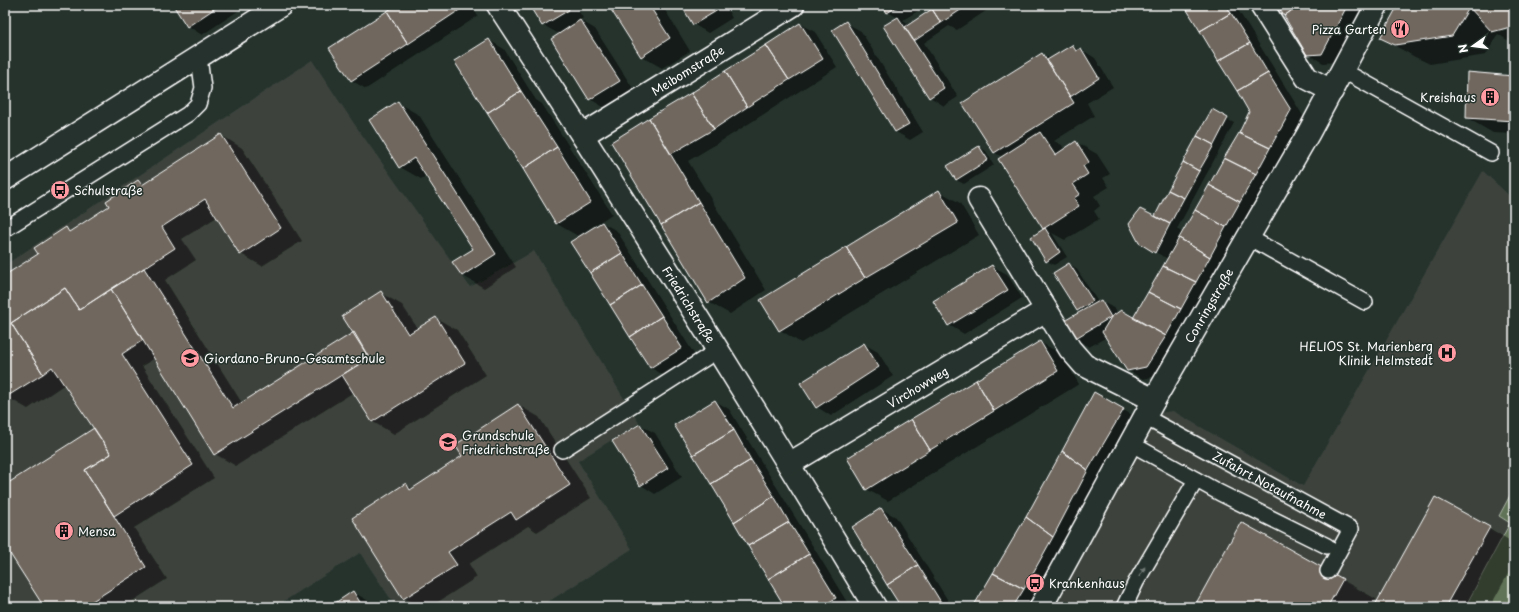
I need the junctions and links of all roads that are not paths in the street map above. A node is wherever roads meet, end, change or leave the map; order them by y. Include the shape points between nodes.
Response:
1 (281, 5) edge
2 (498, 5) edge
3 (793, 5) edge
4 (1261, 5) edge
5 (1377, 5) edge
6 (199, 58) junction
7 (1342, 70) junction
8 (1332, 91) junction
9 (583, 135) junction
10 (1491, 153) dead end
11 (5, 180) edge
12 (979, 199) dead end
13 (5, 229) edge
14 (1248, 237) junction
15 (1365, 302) dead end
16 (1046, 310) junction
17 (718, 350) junction
18 (1149, 409) junction
19 (1130, 443) junction
20 (562, 450) dead end
21 (789, 464) junction
22 (1196, 480) junction
23 (1327, 546) dead end
24 (1328, 571) dead end
25 (875, 607) edge
26 (1041, 607) edge
27 (1124, 607) edge

1 - 6 street
2 - 9 street, Friedrichstraße
3 - 9 street, Meibomstraße
4 - 8 street via 1307,78
5 - 7 street, Conringstraße
6 - 11 street
6 - 13 lane via 203,88 198,104 188,114
7 - 8 street, Conringstraße
7 - 10 lane
8 - 14 street, Conringstraße
9 - 17 street, Friedrichstraße
12 - 16 street
14 - 15 lane
14 - 18 street, Conringstraße
16 - 18 street via 1070,350 1084,365
16 - 21 street, Virchowweg
17 - 20 lane
17 - 21 street, Friedrichstraße
18 - 19 street, Conringstraße
18 - 24 lane, Zufahrt Notaufnahme via 1352,528
19 - 22 lane
19 - 26 street, Conringstraße
21 - 25 street, Friedrichstraße
22 - 23 lane
27 -> 22 lane

